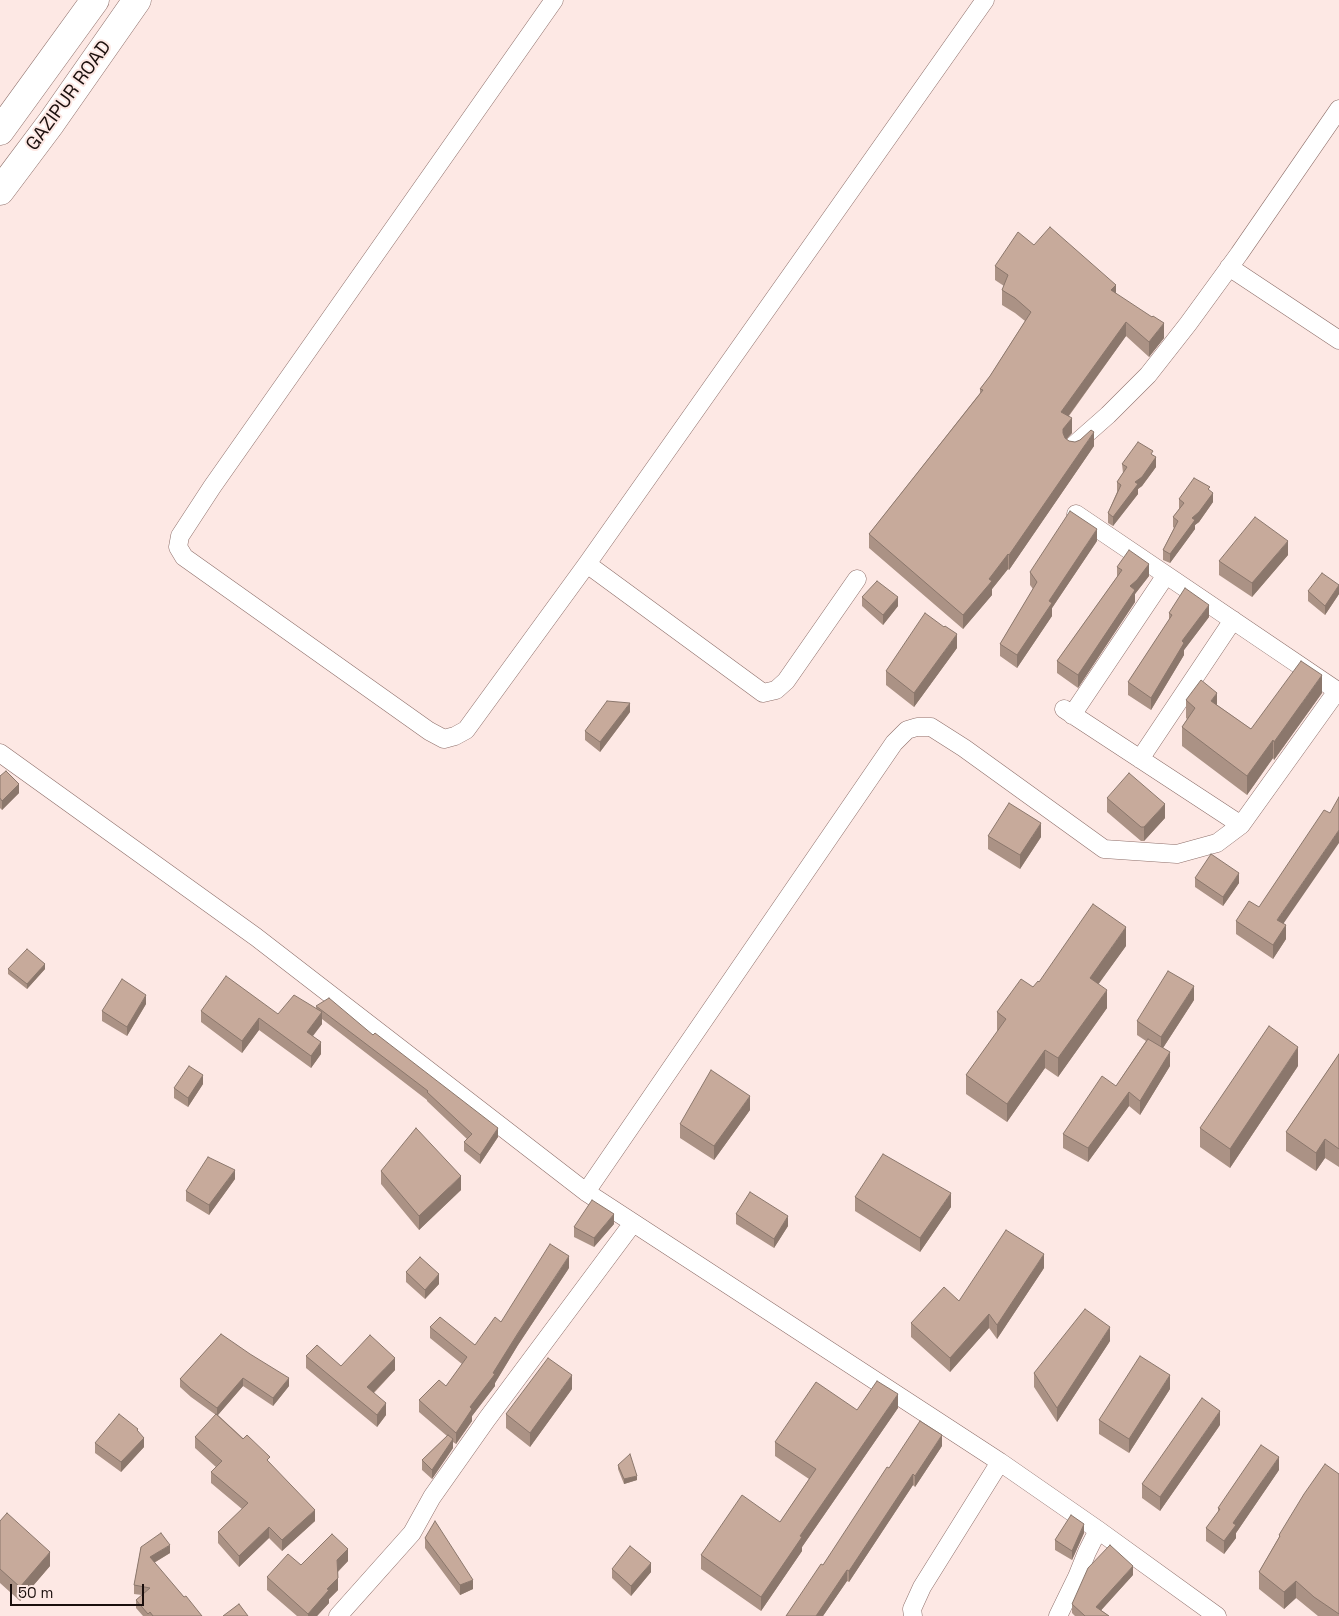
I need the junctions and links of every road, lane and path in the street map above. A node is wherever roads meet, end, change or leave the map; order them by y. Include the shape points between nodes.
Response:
1 (95, 0) edge
2 (116, 0) edge
3 (138, 0) edge
4 (554, 0) edge
5 (985, 0) edge
6 (1339, 109) edge
7 (0, 131) edge
8 (0, 161) edge
9 (0, 191) edge
10 (1230, 267) junction
11 (1339, 340) edge
12 (1073, 446) edge
13 (1076, 514) edge
14 (587, 564) junction
15 (1166, 575) junction
16 (857, 579) dead end
17 (1233, 620) junction
18 (1338, 691) edge
19 (0, 753) edge
20 (1140, 759) junction
21 (1241, 825) junction
22 (586, 1192) junction
23 (633, 1223) junction
24 (1000, 1462) junction
25 (1098, 1530) junction
26 (338, 1616) edge
27 (913, 1616) edge
28 (1058, 1616) edge
29 (1217, 1616) edge

1 - 7 main road, GAZIPUR ROAD
2 - 8 main road
3 - 9 main road, GAZIPUR ROAD
4 - 14 street via 212,487 180,536 178,547 184,557 444,739 466,730
5 - 14 street
6 - 10 street
10 - 11 street
10 - 12 street via 1148,375
13 - 15 street
14 - 16 street via 763,693 776,690 786,681
15 - 17 street
15 - 20 street via 1068,712
17 - 18 street
17 - 20 street
18 - 21 street
19 - 22 street via 256,937
20 - 21 street
21 - 22 street via 1217,843 1177,854 1104,849 931,727 907,730 894,743
22 - 23 street
23 - 24 street
23 - 26 street via 432,1497 412,1533
24 - 25 street
24 - 27 street via 922,1587 912,1608
25 - 28 street
25 - 29 street

